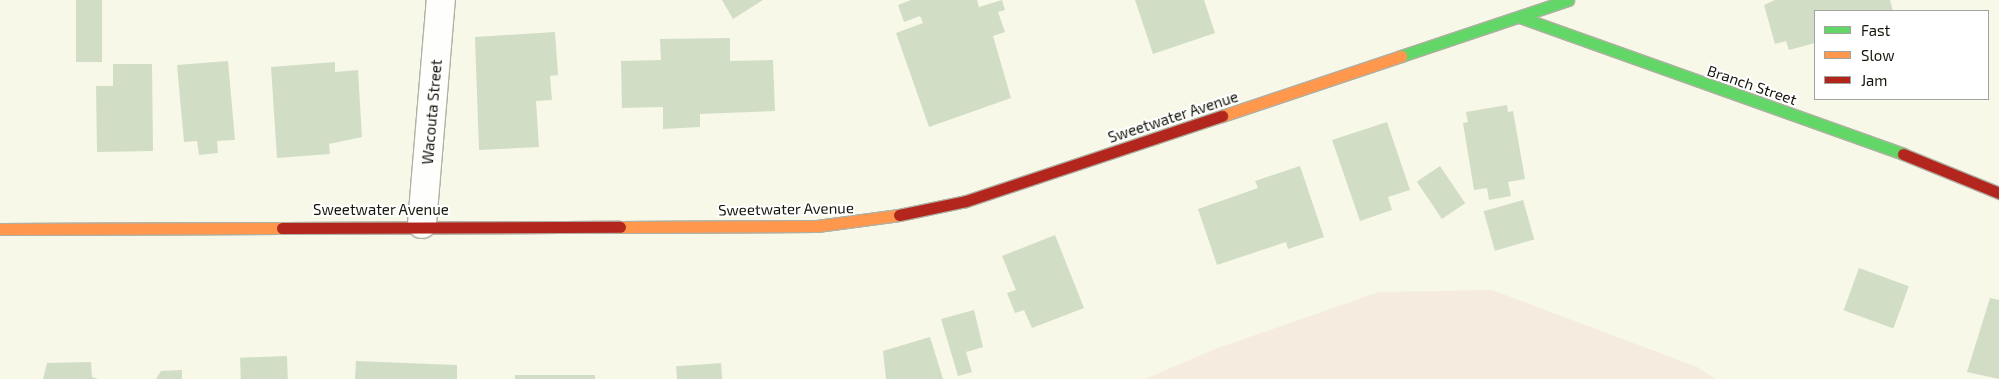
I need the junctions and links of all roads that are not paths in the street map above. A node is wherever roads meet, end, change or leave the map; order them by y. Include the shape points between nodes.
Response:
1 (441, 0) edge
2 (1568, 0) edge
3 (1522, 18) junction
4 (1999, 193) edge
5 (422, 224) junction
6 (0, 229) edge

1 - 5 street, Wacouta Street
2 - 3 street, Sweetwater Avenue
3 - 4 street, Branch Street via 1854,134
3 - 5 street, Sweetwater Avenue via 918,213 817,226
5 - 6 street, Sweetwater Avenue

